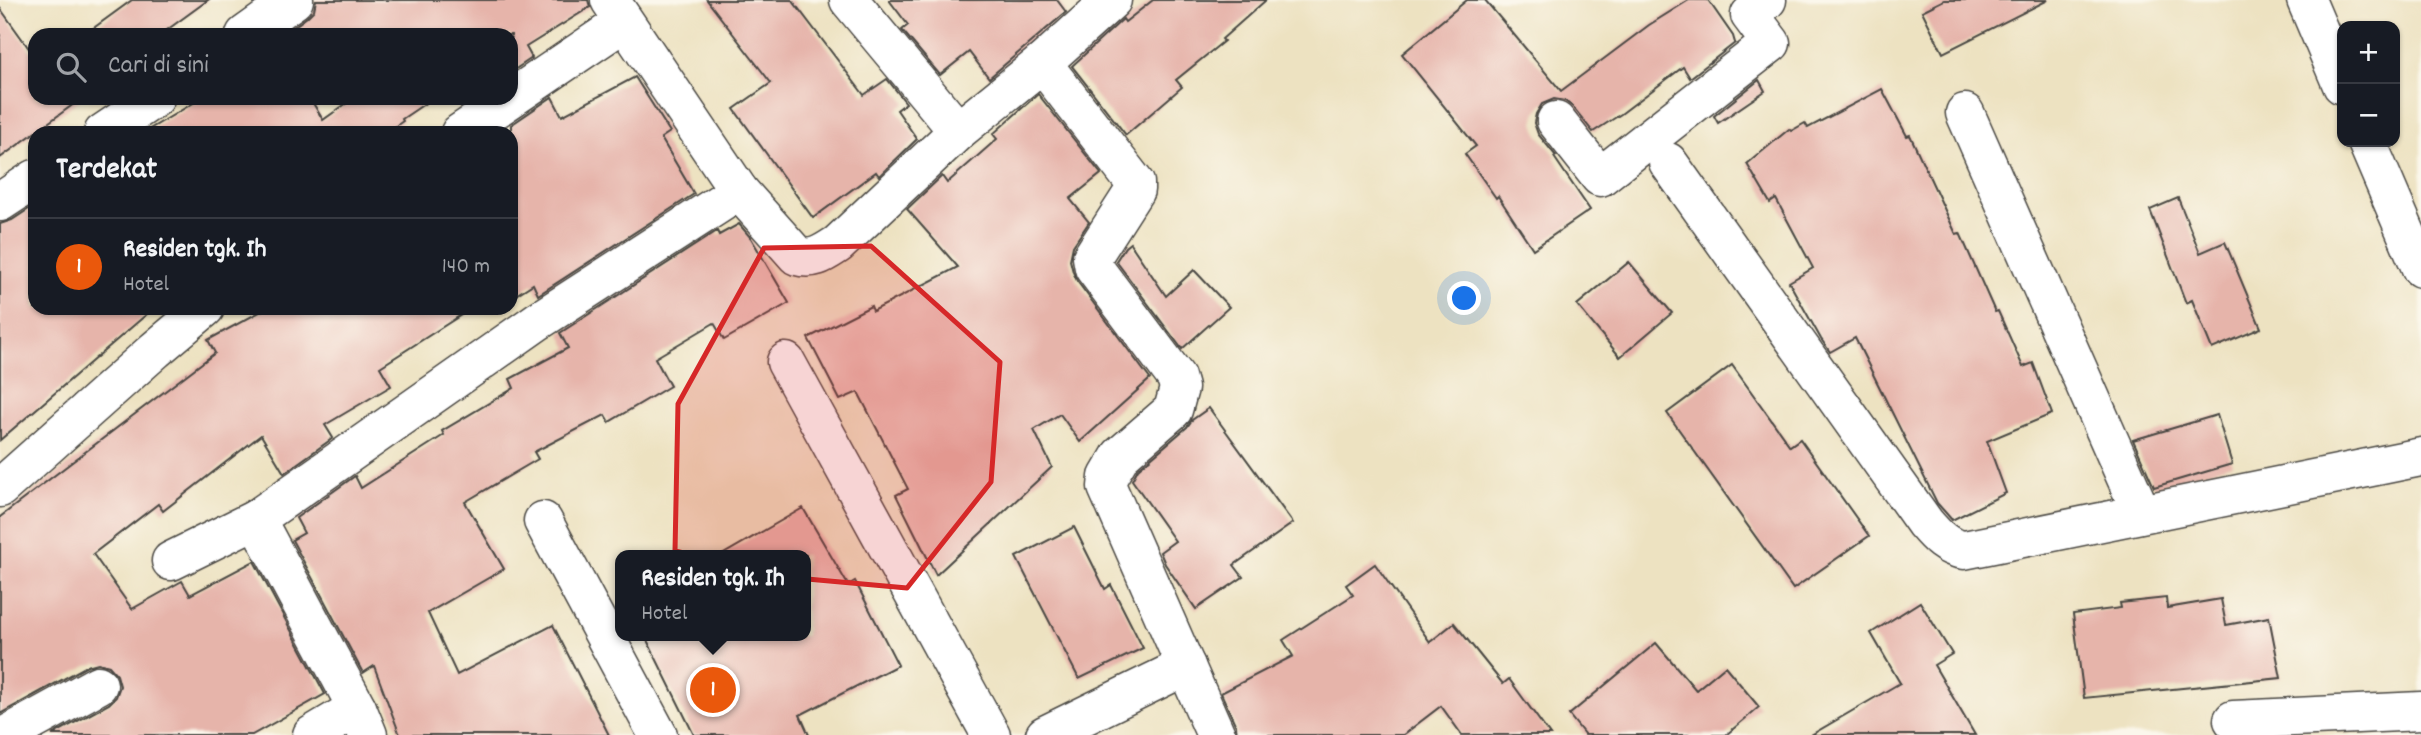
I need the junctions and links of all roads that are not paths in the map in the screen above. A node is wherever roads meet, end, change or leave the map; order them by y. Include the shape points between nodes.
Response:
1 (294, 0) edge
2 (849, 0) edge
3 (1112, 0) edge
4 (1767, 0) edge
5 (2306, 0) edge
6 (617, 11) edge
7 (255, 28) edge
8 (1042, 63) junction
9 (2342, 84) edge
10 (518, 88) edge
11 (145, 105) edge
12 (496, 105) edge
13 (1965, 113) dead end
14 (1556, 121) dead end
15 (113, 126) edge
16 (469, 126) edge
17 (958, 131) junction
18 (2369, 147) edge
19 (1668, 162) dead end
20 (28, 183) edge
21 (739, 191) junction
22 (0, 202) edge
23 (2421, 268) edge
24 (196, 315) edge
25 (786, 362) dead end
26 (2421, 457) edge
27 (0, 488) edge
28 (2141, 512) junction
29 (256, 519) junction
30 (543, 521) dead end
31 (171, 561) dead end
32 (1186, 666) junction
33 (98, 685) dead end
34 (2421, 711) edge
35 (2233, 720) dead end
36 (363, 721) edge
37 (7, 735) edge
38 (312, 735) edge
39 (658, 735) edge
40 (991, 735) edge
41 (1045, 735) edge
42 (1216, 735) edge

1 - 7 street
2 - 17 street
3 - 8 street
4 - 14 street via 1751,15 1771,43 1600,177
5 - 9 street
6 - 10 street
6 - 21 street
8 - 17 street
8 - 32 street via 1135,183 1092,261 1176,377 1179,388 1173,410 1121,455 1107,487
11 - 15 street
12 - 16 street
13 - 28 street
17 - 21 street via 838,244 818,257 797,256
18 - 23 street
19 - 28 street via 1935,535 1954,549 1964,550
20 - 22 street
21 - 29 street via 538,321
24 - 27 street
25 - 40 street
26 - 28 street
29 - 31 street
29 - 36 street
30 - 39 street
32 - 41 street
32 - 42 street
33 - 37 street
34 - 35 street
36 - 38 street

